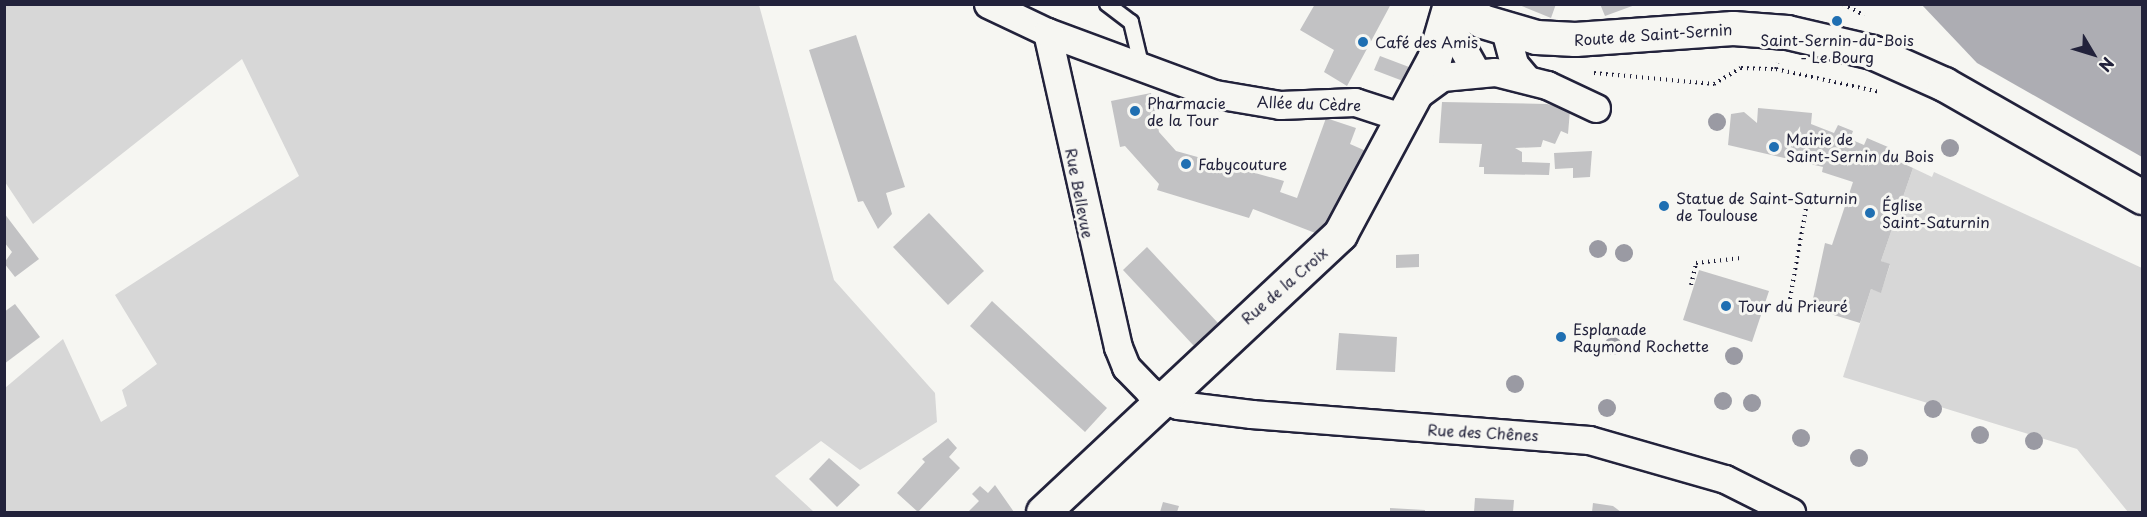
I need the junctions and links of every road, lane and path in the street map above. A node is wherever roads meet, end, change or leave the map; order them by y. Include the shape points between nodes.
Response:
1 (988, 4) edge
2 (1107, 4) edge
3 (1451, 10) edge
4 (1505, 30) junction
5 (1047, 32) junction
6 (1741, 68) dead end
7 (1143, 70) junction
8 (1476, 72) junction
9 (1594, 73) dead end
10 (1524, 77) junction
11 (1407, 108) junction
12 (1596, 108) dead end
13 (2142, 197) edge
14 (1807, 203) dead end
15 (1741, 258) dead end
16 (1691, 285) dead end
17 (1790, 299) dead end
18 (1162, 400) junction
19 (1043, 513) edge
20 (1791, 513) edge

1 - 5 street
2 - 7 lane via 1131,22
3 - 4 street, Route de Saint-Sernin
3 - 8 street
3 - 11 street, Rue de la Croix
4 - 10 street via 1514,64
4 - 13 street, Route de Saint-Sernin via 1575,39 1733,28 1837,42 1906,64
5 - 7 street, Allée du Cèdre
5 - 18 street, Rue Bellevue via 1118,347 1126,367
6 - 9 path via 1714,84
7 - 11 street, Allée du Cèdre via 1252,102 1355,102
8 - 10 street
8 - 11 street via 1442,78
10 - 12 street
11 - 18 street, Rue de la Croix via 1340,234
14 - 17 path
15 - 16 path via 1696,263
18 - 19 street, Rue de la Croix
18 - 20 street, Rue des Chênes via 1251,414 1589,440 1725,479

